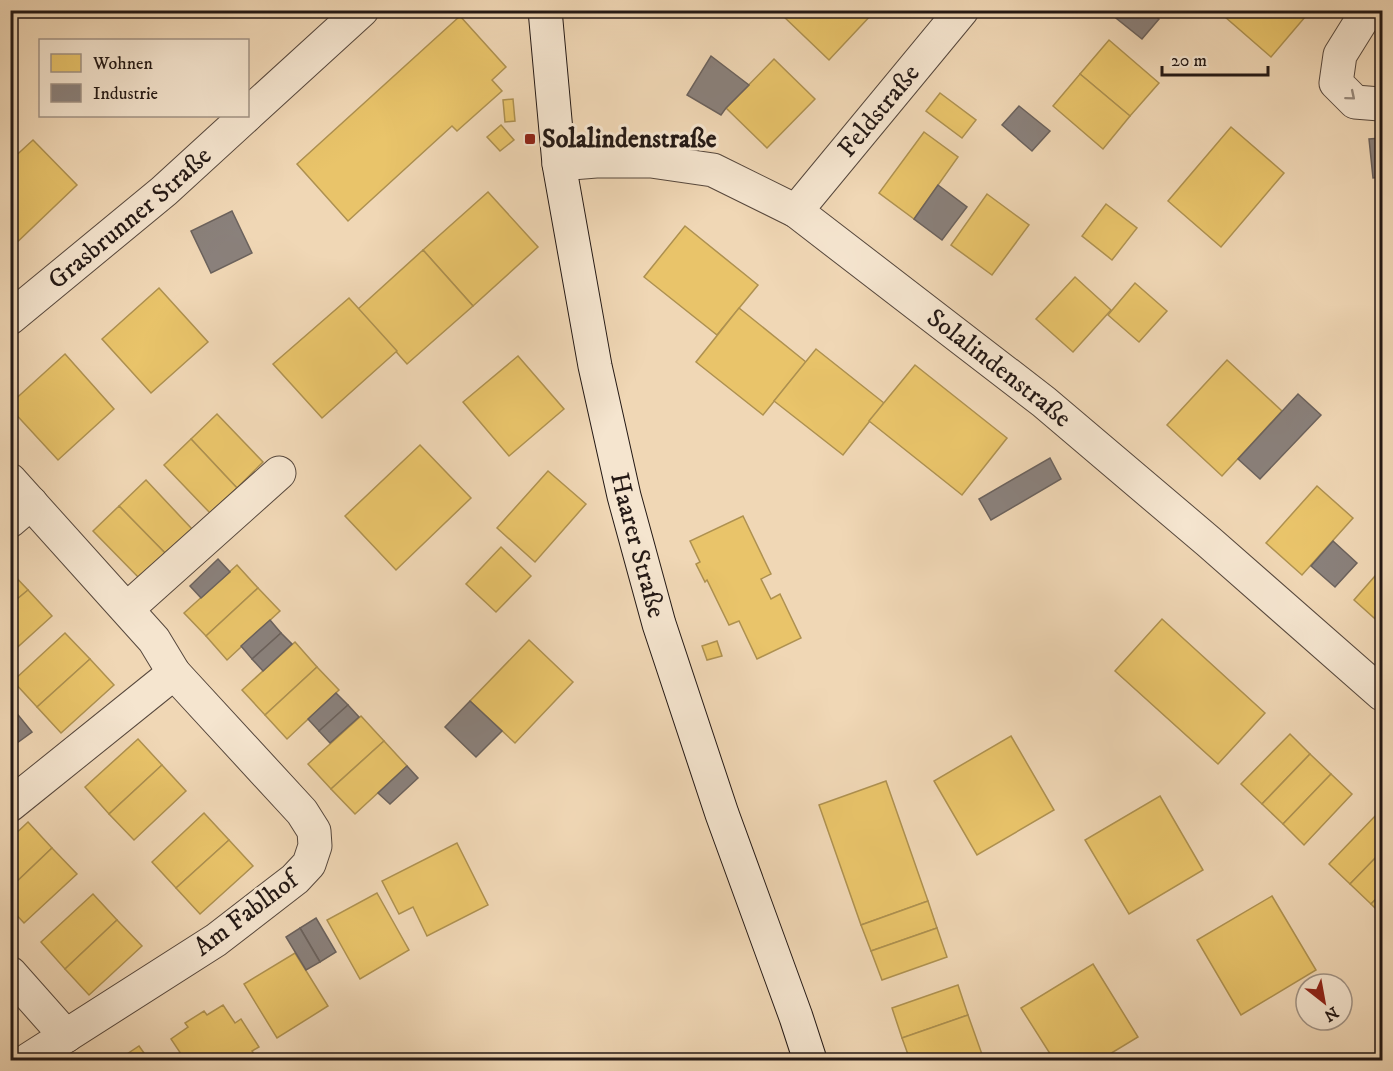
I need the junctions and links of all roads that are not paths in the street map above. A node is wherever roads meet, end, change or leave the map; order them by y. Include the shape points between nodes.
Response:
1 (362, 10) edge
2 (545, 10) edge
3 (962, 10) edge
4 (1368, 10) edge
5 (1383, 103) edge
6 (249, 113) edge
7 (245, 117) edge
8 (559, 164) junction
9 (796, 211) junction
10 (10, 318) edge
11 (279, 473) dead end
12 (17, 501) edge
13 (127, 609) junction
14 (174, 673) junction
15 (1383, 694) edge
16 (10, 805) edge
17 (10, 973) edge
18 (66, 1036) junction
19 (28, 1060) edge
20 (810, 1060) edge

1 - 6 street, Grasbrunner Straße
2 - 8 street, Haarer Straße
3 - 9 street, Feldstraße
4 -> 5 street via 1340,55 1336,82 1355,102
7 - 10 street, Grasbrunner Straße via 164,191
8 - 9 street, Solalindenstraße via 651,161 713,170
8 - 20 street, Haarer Straße via 595,366 624,496 659,624
9 - 15 street, Solalindenstraße via 1044,402
11 - 13 street
12 - 13 street, Am Fablhof
13 - 14 street, Am Fablhof via 154,640
14 - 16 street
14 - 18 street, Am Fablhof via 302,812 314,831 315,846 309,864 295,879 216,940
17 - 18 street
18 - 19 street, Am Fablhof

